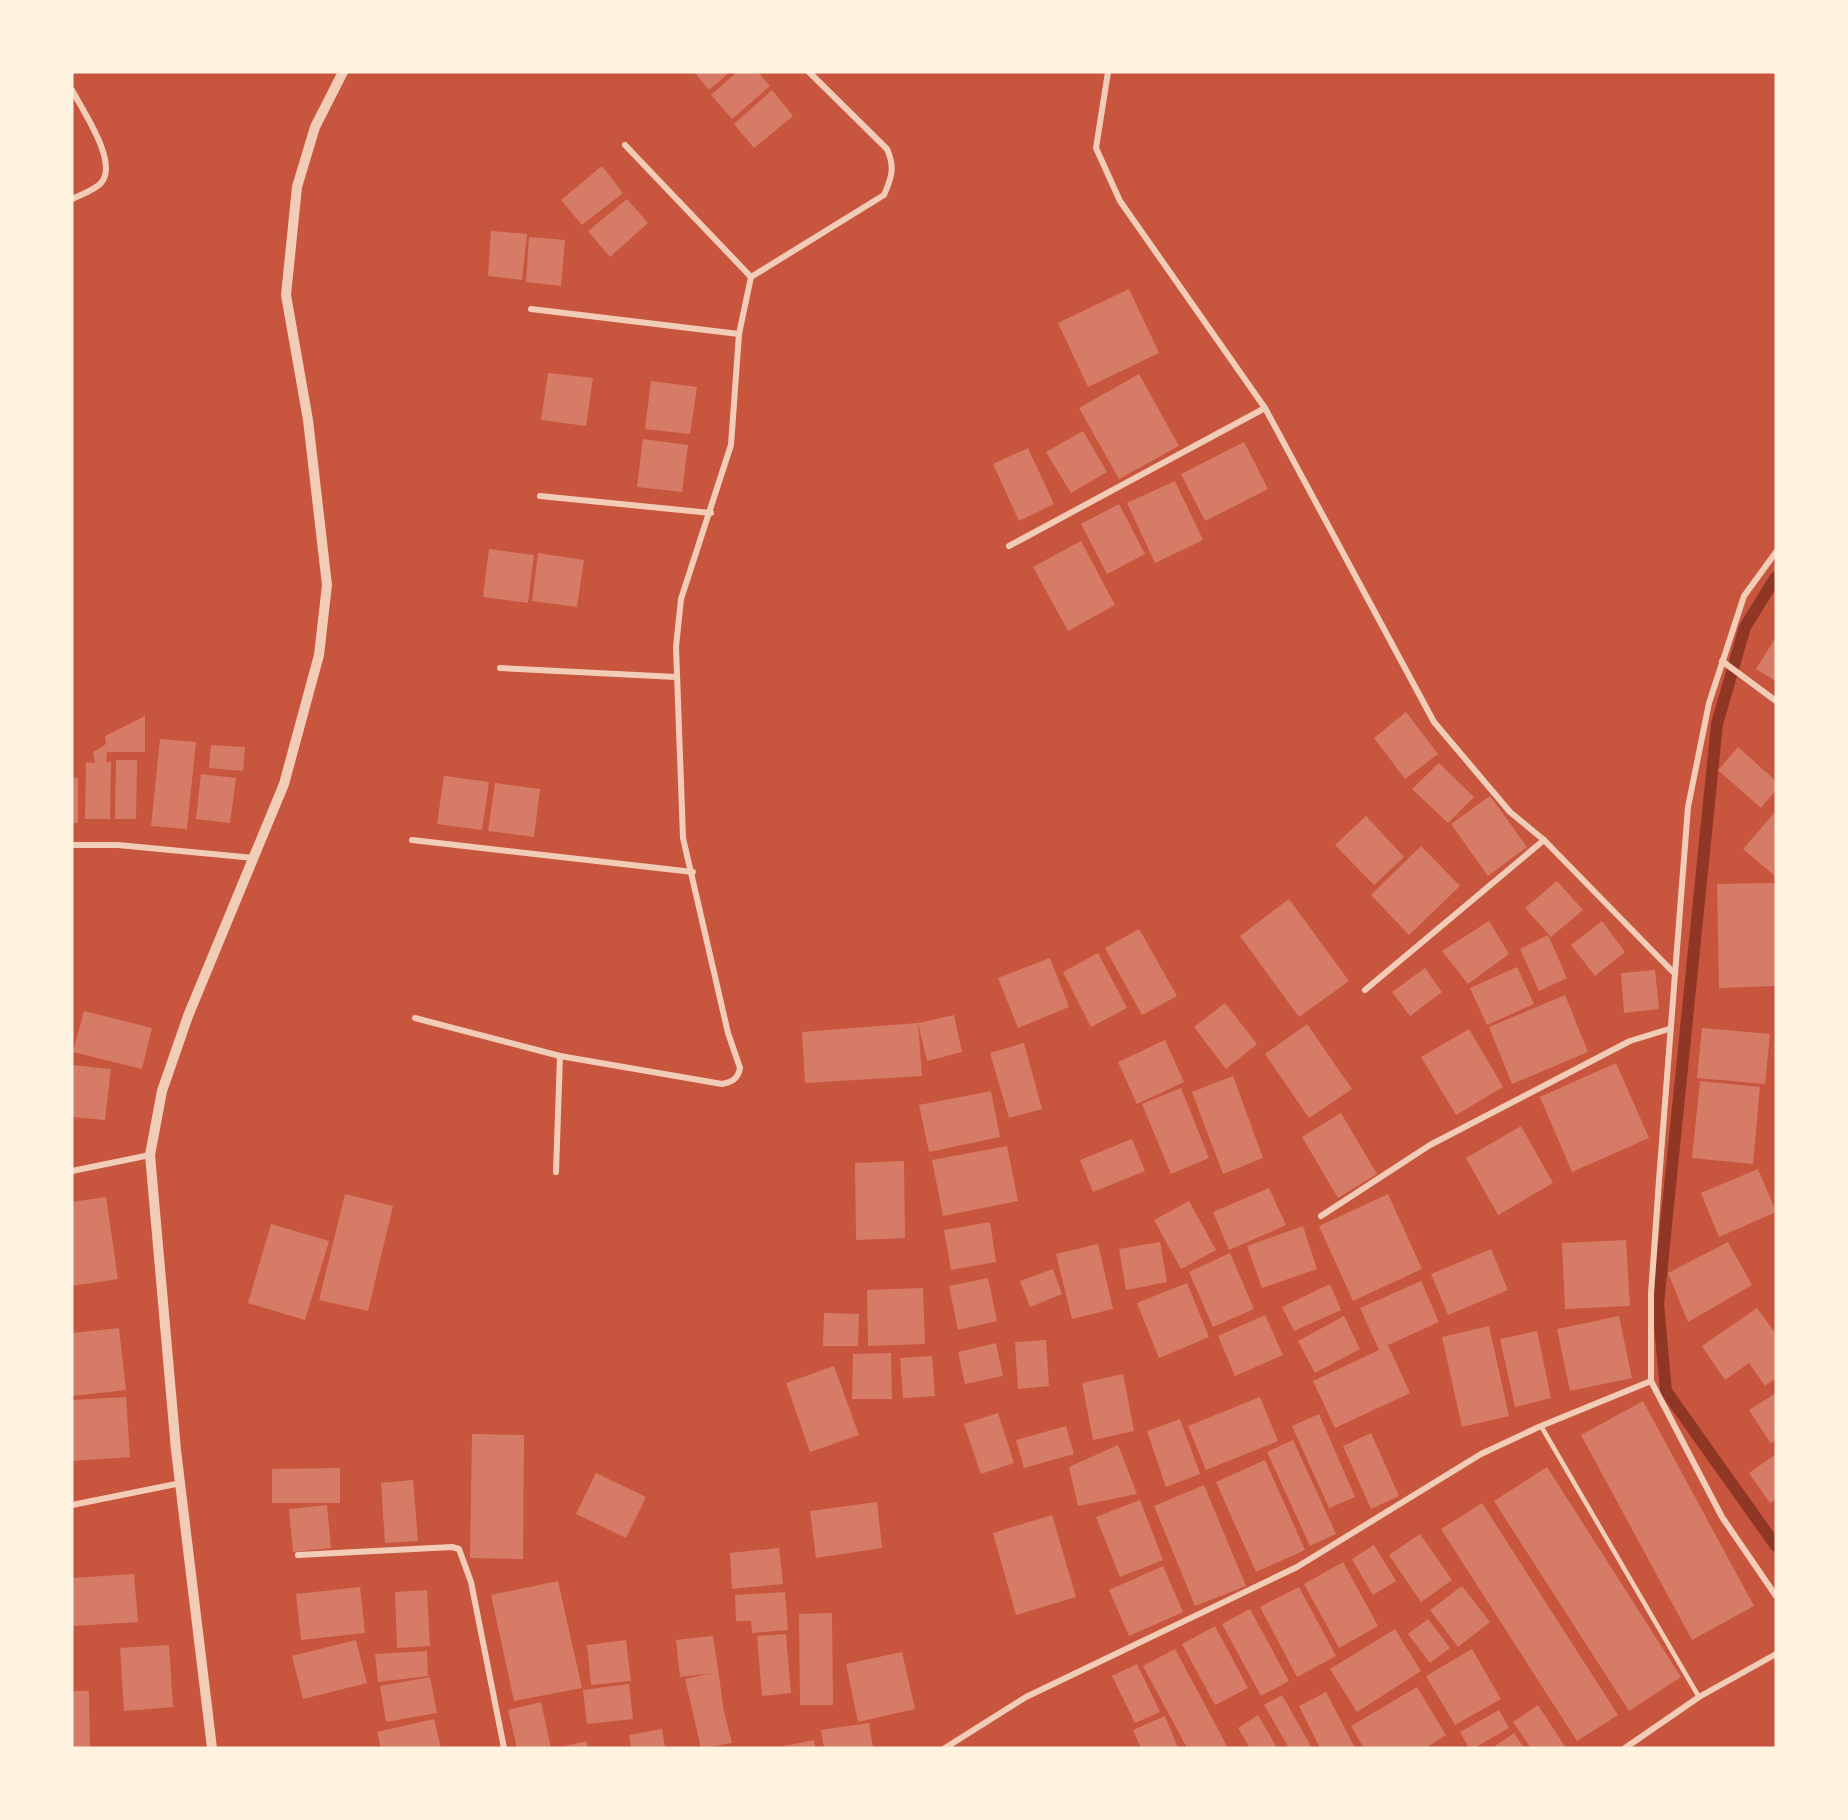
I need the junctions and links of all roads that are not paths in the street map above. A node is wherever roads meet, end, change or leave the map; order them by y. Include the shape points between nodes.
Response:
1 (343, 72) edge
2 (810, 72) edge
3 (1108, 72) edge
4 (72, 90) edge
5 (625, 146) dead end
6 (72, 199) edge
7 (751, 277) junction
8 (531, 309) dead end
9 (739, 334) junction
10 (1265, 408) junction
11 (540, 496) dead end
12 (711, 513) junction
13 (1009, 546) dead end
14 (1776, 552) edge
15 (1722, 661) junction
16 (500, 668) dead end
17 (676, 677) junction
18 (1776, 701) edge
19 (412, 840) dead end
20 (1544, 840) junction
21 (72, 844) edge
22 (254, 858) junction
23 (693, 872) junction
24 (1673, 972) junction
25 (1365, 990) dead end
26 (415, 1018) dead end
27 (1669, 1029) junction
28 (560, 1056) junction
29 (150, 1155) junction
30 (72, 1171) edge
31 (556, 1172) dead end
32 (1321, 1216) dead end
33 (1651, 1381) junction
34 (1541, 1426) junction
35 (181, 1483) junction
36 (72, 1505) edge
37 (298, 1555) dead end
38 (1776, 1596) edge
39 (1776, 1654) edge
40 (1700, 1697) junction
41 (949, 1747) edge
42 (212, 1748) edge
43 (504, 1748) edge
44 (1625, 1748) edge

1 - 22 street via 315,127 297,187 286,296 308,420 327,585 319,655 284,784
2 - 7 street via 886,149 893,175 884,195
3 - 10 street via 1096,148 1119,201
4 - 6 street via 106,158 107,171 100,184
5 - 7 street
7 - 9 street
8 - 9 street
9 - 12 street via 731,445
10 - 13 street
10 - 20 street via 1434,722 1510,812
11 - 12 street
12 - 17 street via 681,599
14 - 15 street via 1744,596
15 - 18 street
15 - 24 street via 1709,703 1688,807
16 - 17 street
17 - 23 street via 683,838
19 - 23 street
20 - 24 street
20 - 25 street
21 - 22 street
22 - 29 street via 162,1091
23 - 28 street via 728,1033 740,1068 736,1079 722,1084
24 - 27 street
26 - 28 street
27 - 32 street via 1630,1041 1430,1145
27 - 33 street via 1652,1294
28 - 31 street
29 - 30 street
29 - 35 street
33 - 34 street
33 - 38 street via 1722,1516
34 - 40 lane
34 - 41 street via 1481,1454 1297,1567 1026,1696
35 - 36 street
35 - 42 street
37 - 43 street via 459,1549 471,1582
39 - 40 street
40 - 44 street

